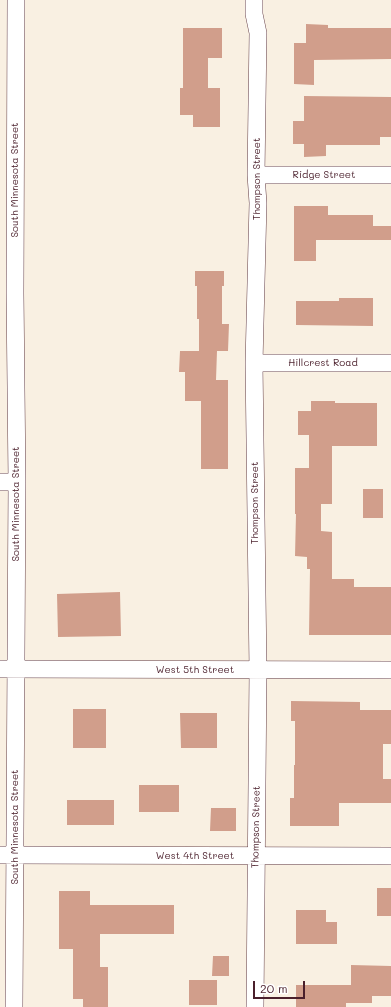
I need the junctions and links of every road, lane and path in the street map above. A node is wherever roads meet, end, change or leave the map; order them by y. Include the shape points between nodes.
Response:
1 (16, 0) edge
2 (254, 0) edge
3 (8, 107) edge
4 (256, 175) junction
5 (391, 175) edge
6 (7, 293) edge
7 (254, 363) junction
8 (391, 363) edge
9 (8, 482) edge
10 (8, 669) edge
11 (258, 670) junction
12 (391, 670) edge
13 (8, 855) edge
14 (256, 856) junction
15 (391, 856) edge
16 (14, 1007) edge
17 (255, 1007) edge

1 - 3 street, South Minnesota Street
2 - 4 street, Thompson Street via 258,33
3 - 6 street, South Minnesota Street
4 - 5 street, Ridge Street
4 - 7 street, Thompson Street via 258,203
6 - 9 street, South Minnesota Street
7 - 8 street, Hillcrest Road
7 - 11 street, Thompson Street
9 - 10 street, South Minnesota Street
10 - 11 street, West 5th Street
10 - 13 street, South Minnesota Street
11 - 12 street, West 5th Street
11 - 14 street, Thompson Street
13 - 14 street, West 4th Street
13 - 16 street, South Minnesota Street
14 - 15 street, West 4th Street
14 - 17 street, Thompson Street

